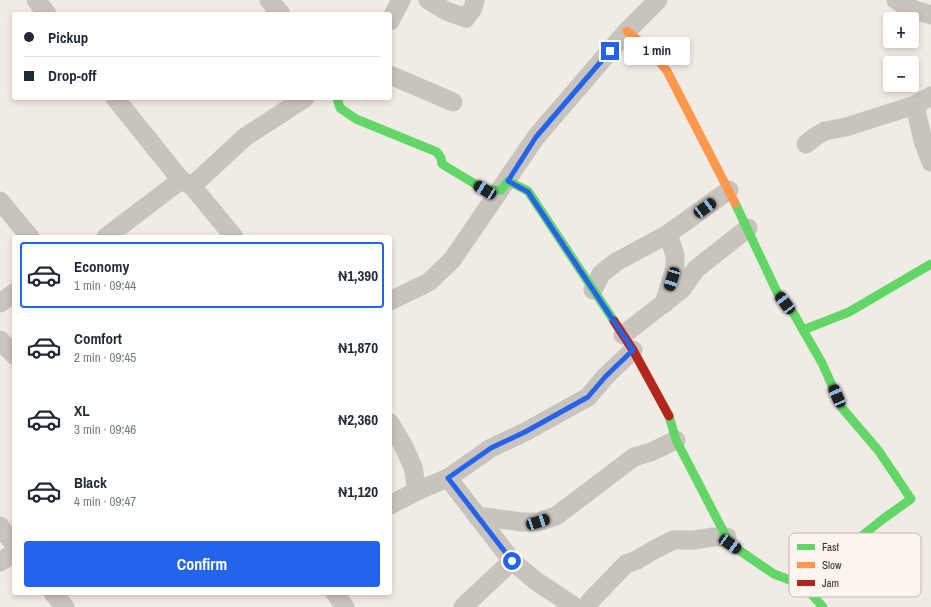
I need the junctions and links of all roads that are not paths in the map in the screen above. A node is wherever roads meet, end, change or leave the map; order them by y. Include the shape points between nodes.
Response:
1 (36, 0) edge
2 (269, 0) edge
3 (401, 0) edge
4 (428, 0) edge
5 (475, 0) edge
6 (658, 0) edge
7 (896, 0) edge
8 (46, 12) edge
9 (279, 12) edge
10 (931, 15) edge
11 (392, 16) edge
12 (626, 31) junction
13 (392, 76) edge
14 (117, 100) edge
15 (302, 100) edge
16 (337, 100) edge
17 (923, 101) edge
18 (453, 102) dead end
19 (806, 144) dead end
20 (931, 162) edge
21 (508, 181) junction
22 (187, 183) junction
23 (729, 190) junction
24 (0, 201) edge
25 (748, 228) junction
26 (111, 234) edge
27 (668, 234) junction
28 (28, 235) edge
29 (232, 235) edge
30 (931, 264) edge
31 (593, 290) junction
32 (12, 294) edge
33 (392, 300) edge
34 (0, 303) edge
35 (664, 304) junction
36 (803, 330) junction
37 (0, 340) edge
38 (628, 343) junction
39 (12, 354) edge
40 (12, 357) edge
41 (0, 362) edge
42 (392, 426) edge
43 (676, 440) junction
44 (448, 478) junction
45 (417, 490) junction
46 (392, 504) edge
47 (477, 516) junction
48 (0, 526) edge
49 (866, 533) edge
50 (727, 537) junction
51 (12, 541) edge
52 (12, 554) edge
53 (512, 561) junction
54 (0, 562) edge
55 (789, 580) edge
56 (55, 595) edge
57 (336, 595) edge
58 (814, 597) edge
59 (65, 607) edge
60 (345, 607) edge
61 (463, 607) edge
62 (575, 607) edge
63 (588, 607) edge
64 (823, 607) edge

1 - 8 street
2 - 9 street
3 - 11 street
4 - 5 street via 466,18
6 - 12 street
7 - 10 street via 909,8
12 - 21 street via 536,137
12 - 23 street via 651,51 667,71
13 - 18 street
14 - 22 street
15 - 22 street via 245,137
16 - 21 street via 340,108 356,119 437,152 442,164 485,190 501,190
17 - 19 street via 846,127 825,131
17 - 20 street via 923,141
21 - 31 street via 528,192
21 - 33 street via 452,260 429,282
22 - 26 street
22 - 29 street
23 - 25 street
23 - 27 street
24 - 28 street
25 - 35 street via 696,269 682,289
25 - 36 street via 777,292
27 - 31 street via 616,262 601,274
27 - 35 street via 675,255 675,267
30 - 36 street via 849,312
31 - 38 street
32 - 34 street
35 - 38 street
36 - 49 street via 822,363 842,408 878,450 911,499
37 - 39 street
38 - 43 street via 670,418
38 - 44 street via 588,397 491,448
40 - 41 street
42 - 45 street via 413,466
43 - 47 street via 634,457 556,516 538,522 522,522
43 - 50 street
44 - 45 street
44 - 47 street
45 - 46 street
47 - 53 street
48 - 51 street
50 - 55 street via 730,544 774,574
50 - 63 street via 673,540 626,564 590,601
52 - 54 street
53 - 61 street
53 - 62 street
56 - 59 street
57 - 60 street
58 - 64 street

